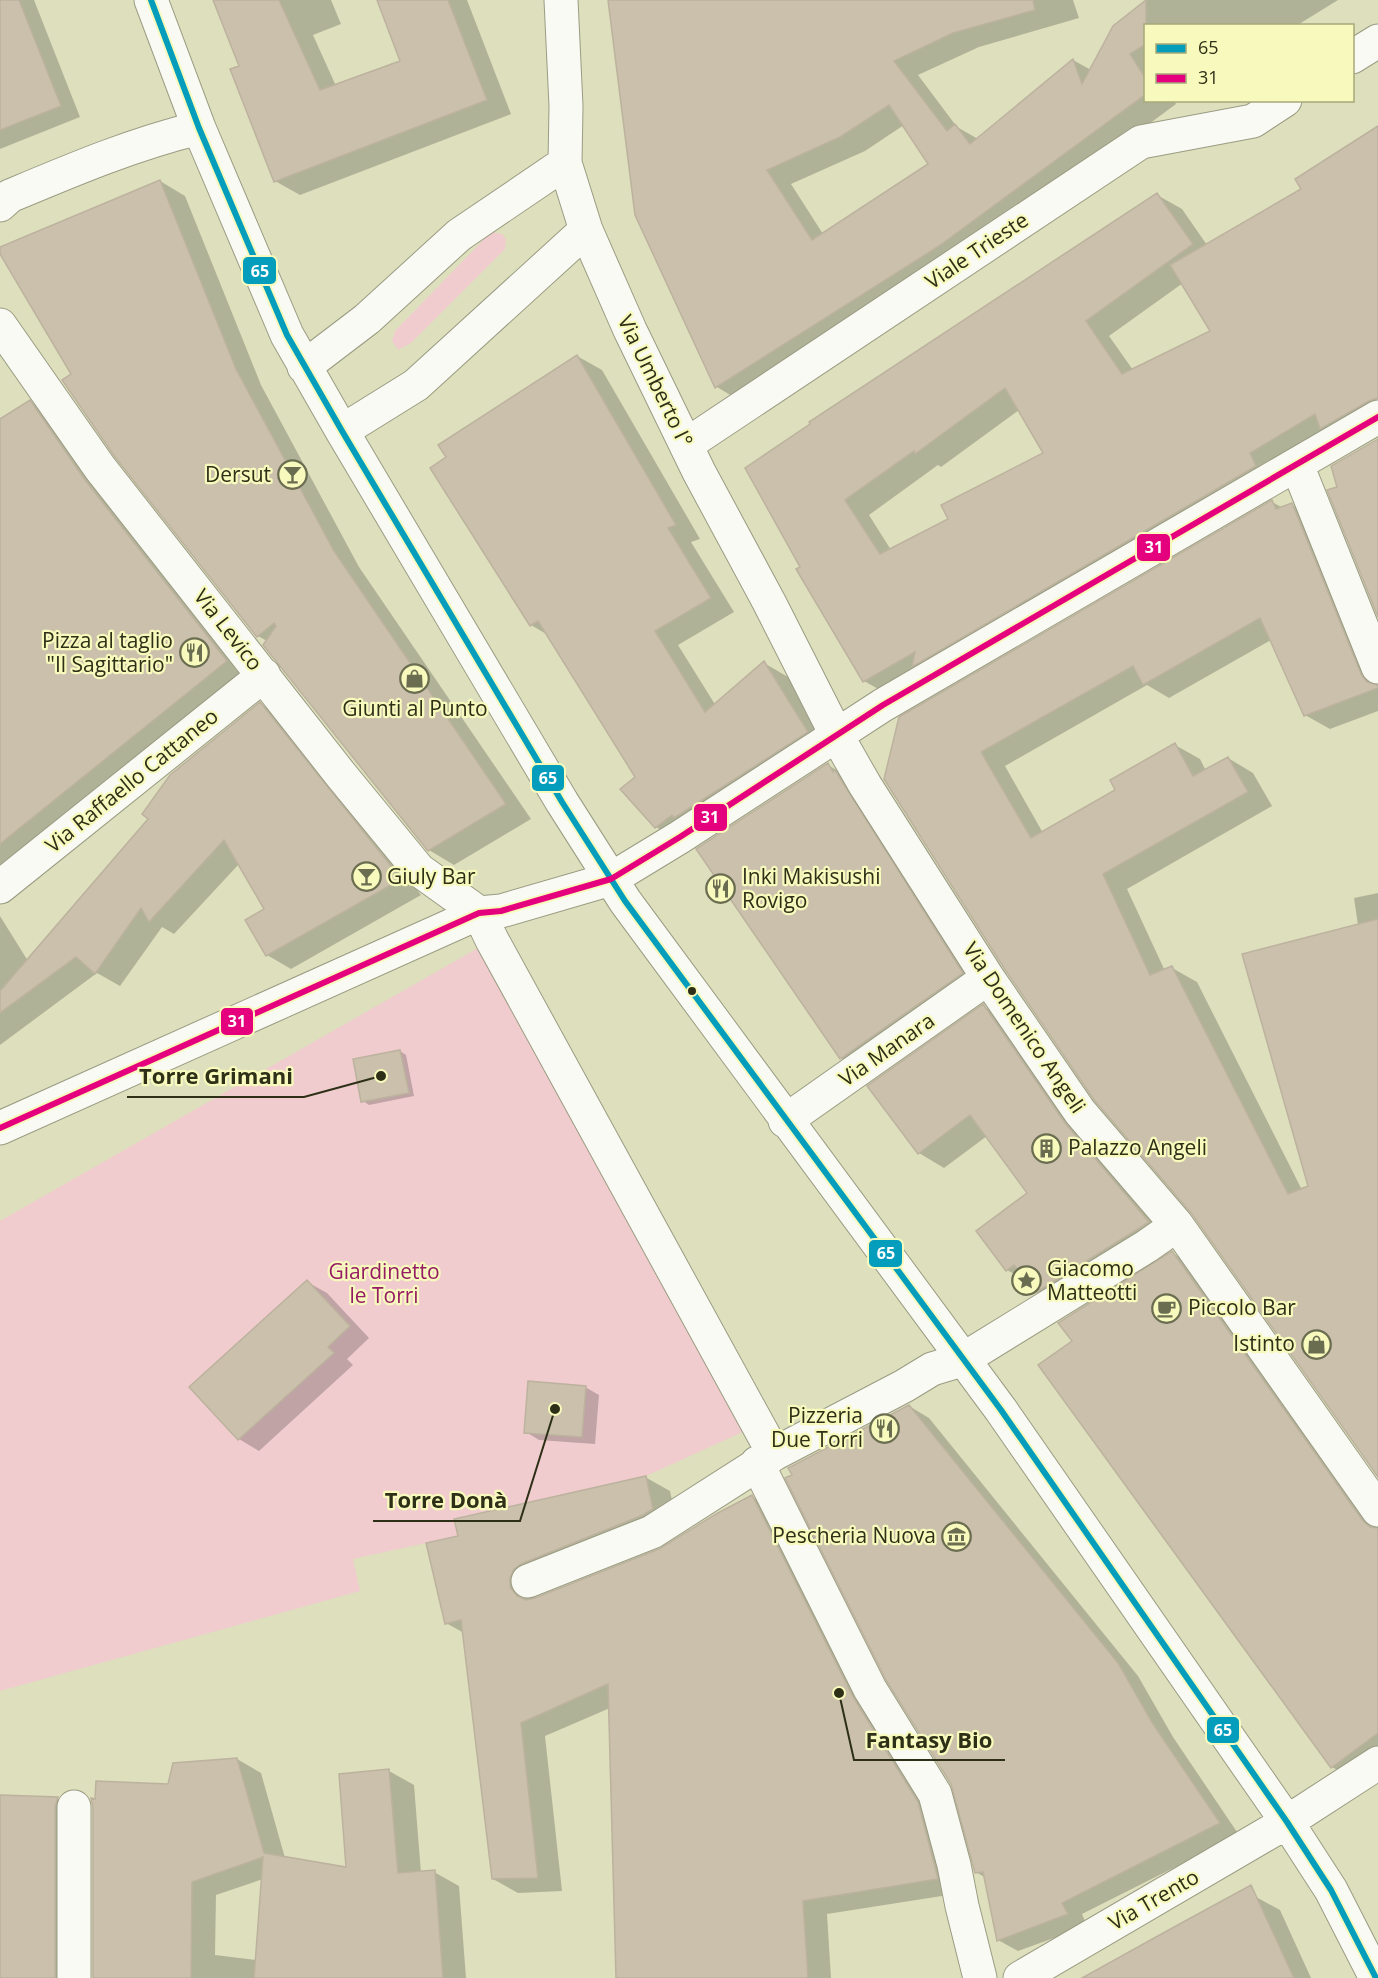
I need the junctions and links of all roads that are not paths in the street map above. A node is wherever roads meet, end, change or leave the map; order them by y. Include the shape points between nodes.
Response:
1 (152, 0) edge
2 (561, 0) edge
3 (1378, 41) edge
4 (1354, 56) edge
5 (1282, 102) edge
6 (199, 128) junction
7 (565, 163) junction
8 (0, 205) edge
9 (586, 230) junction
10 (0, 325) edge
11 (304, 367) junction
12 (1378, 417) edge
13 (342, 431) junction
14 (686, 445) junction
15 (1297, 465) junction
16 (1378, 667) edge
17 (264, 675) junction
18 (837, 736) junction
19 (611, 879) junction
20 (0, 887) edge
21 (479, 913) junction
22 (988, 978) junction
23 (786, 1121) junction
24 (0, 1128) edge
25 (1177, 1226) junction
26 (962, 1360) junction
27 (766, 1458) junction
28 (1378, 1510) edge
29 (528, 1581) dead end
30 (1378, 1763) edge
31 (74, 1807) dead end
32 (1287, 1821) junction
33 (74, 1978) edge
34 (980, 1978) edge
35 (1020, 1978) edge
36 (1376, 1978) edge

1 - 6 street
2 - 7 street, Via Umberto I°
3 - 4 street
5 - 14 street, Viale Trieste via 1254,121 1141,142
6 - 8 street via 116,152 10,196
6 - 11 street
7 - 9 street, Via Umberto I°
7 - 11 street via 459,235 367,319
9 - 13 street via 416,385
9 - 14 street, Via Umberto I°
10 - 17 street, Via Levico via 100,468
11 - 13 street
12 - 15 street
13 - 19 street
14 - 18 street, Via Umberto I°
15 - 16 street
15 - 18 street via 883,705
17 - 20 street, Via Raffaello Cattaneo
17 - 21 street, Via Levico via 419,870
18 - 19 street
18 - 22 street, Via Domenico Angeli
19 - 21 street
19 - 23 street
21 - 24 street
21 - 27 street
22 - 23 street, Via Manara
22 - 25 street, Via Domenico Angeli via 1080,1112
23 - 26 street
25 - 26 street
25 - 28 street, Via Domenico Angeli
26 - 27 street via 932,1369
26 - 32 street via 1001,1410
27 - 29 street via 652,1532
27 - 34 street via 870,1689 935,1794
30 - 32 street, Via Trento
31 - 33 street
32 - 35 street, Via Trento
32 - 36 street via 1331,1890

